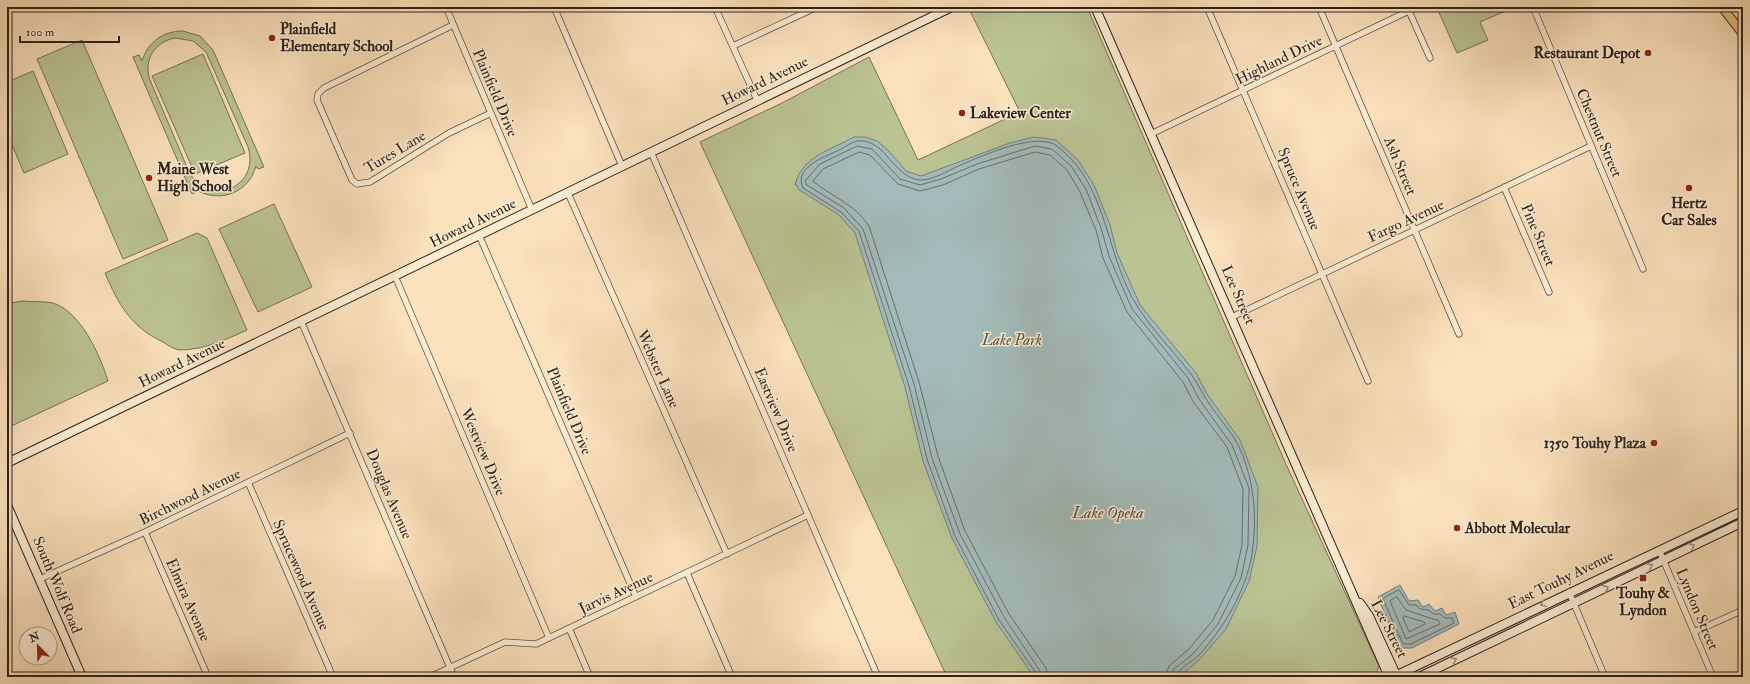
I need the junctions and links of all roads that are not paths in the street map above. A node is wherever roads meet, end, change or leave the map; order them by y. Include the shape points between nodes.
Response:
1 (446, 7) edge
2 (554, 7) edge
3 (715, 7) edge
4 (817, 7) edge
5 (952, 7) edge
6 (1095, 7) edge
7 (1207, 7) edge
8 (1319, 7) edge
9 (1417, 7) edge
10 (1533, 7) edge
11 (1722, 7) edge
12 (1409, 11) junction
13 (453, 25) junction
14 (1743, 34) edge
15 (732, 46) junction
16 (1335, 46) junction
17 (1430, 58) dead end
18 (1243, 90) junction
19 (756, 100) junction
20 (491, 113) junction
21 (1151, 134) junction
22 (1591, 146) junction
23 (651, 152) junction
24 (622, 166) junction
25 (1504, 187) junction
26 (568, 193) junction
27 (532, 210) junction
28 (1414, 230) junction
29 (479, 236) junction
30 (1643, 269) dead end
31 (1322, 274) junction
32 (395, 276) junction
33 (1549, 292) dead end
34 (1232, 317) junction
35 (301, 321) junction
36 (1459, 334) dead end
37 (1368, 381) dead end
38 (350, 433) junction
39 (7, 464) edge
40 (248, 482) junction
41 (7, 505) edge
42 (1743, 511) edge
43 (808, 515) junction
44 (1743, 522) edge
45 (145, 532) junction
46 (1659, 550) junction
47 (727, 554) junction
48 (1663, 560) junction
49 (687, 573) junction
50 (40, 580) junction
51 (1569, 592) junction
52 (636, 597) junction
53 (1574, 603) junction
54 (1743, 610) edge
55 (569, 628) junction
56 (1694, 632) junction
57 (549, 638) junction
58 (450, 667) junction
59 (82, 677) edge
60 (208, 677) edge
61 (333, 677) edge
62 (430, 677) edge
63 (454, 677) edge
64 (590, 677) edge
65 (732, 677) edge
66 (878, 677) edge
67 (1394, 677) edge
68 (1419, 677) edge
69 (1605, 677) edge
70 (1713, 677) edge

1 - 13 street, Plainfield Drive
2 - 24 street
3 - 15 street
4 - 15 street
5 - 19 main road, Howard Avenue
6 - 21 main road, Lee Street
7 - 18 street, Spruce Avenue
8 - 16 street, Ash Street
9 - 12 street, Highland Drive
10 - 22 street, Chestnut Street
11 - 14 main road
12 - 16 street, Highland Drive
12 - 17 street
13 - 20 street, Plainfield Drive
13 - 20 street, Tures Lane via 324,88 318,94 318,100 352,180 357,184 370,182 449,133
15 - 19 street
16 - 18 street, Highland Drive
16 - 28 street, Ash Street
18 - 21 street, Highland Drive
18 - 31 street, Spruce Avenue
19 - 23 main road, Howard Avenue
20 - 27 street, Plainfield Drive
21 - 34 main road, Lee Street
22 - 25 street, Fargo Avenue
22 - 30 street, Chestnut Street
23 - 24 main road, Howard Avenue
23 - 43 street, Eastview Drive
24 - 26 main road, Howard Avenue
25 - 28 street, Fargo Avenue
25 - 33 street, Pine Street
26 - 27 main road, Howard Avenue
26 - 47 street, Webster Lane
27 - 29 main road, Howard Avenue
28 - 31 street, Fargo Avenue
28 - 36 street, Ash Street
29 - 32 main road, Howard Avenue
29 - 52 street, Plainfield Drive
31 - 34 street, Fargo Avenue
31 - 37 street, Spruce Avenue
32 - 35 main road, Howard Avenue
32 - 57 street, Westview Drive
34 - 67 main road, Lee Street via 1354,594 1369,616
35 - 38 street, Douglas Avenue
35 - 39 main road, Howard Avenue
38 - 40 street, Birchwood Avenue
38 - 58 street, Douglas Avenue
40 - 45 street, Birchwood Avenue
40 - 61 street, Sprucewood Avenue
41 - 50 main road, South Wolf Road
42 - 46 main road, East Touhy Avenue
43 - 47 street, Jarvis Avenue
43 - 66 street, Eastview Drive
48 -> 44 main road, East Touhy Avenue
45 - 50 street, Birchwood Avenue
45 - 60 street, Elmira Avenue
46 - 48 street, Lyndon Street
46 - 51 main road, East Touhy Avenue
47 - 49 street, Jarvis Avenue
53 -> 48 main road, East Touhy Avenue
48 - 56 street, Lyndon Street
49 - 52 street, Jarvis Avenue
49 - 65 street
50 - 59 main road, South Wolf Road
51 - 53 street
51 -> 67 main road, East Touhy Avenue
52 - 55 street, Jarvis Avenue
68 -> 53 main road, East Touhy Avenue
53 - 69 street
54 - 56 street
55 - 57 street, Jarvis Avenue
55 - 64 street
56 - 70 street, Lyndon Street
57 - 58 street, Jarvis Avenue via 536,644 505,642
58 - 62 street, Jarvis Avenue
58 - 63 street, Douglas Avenue

